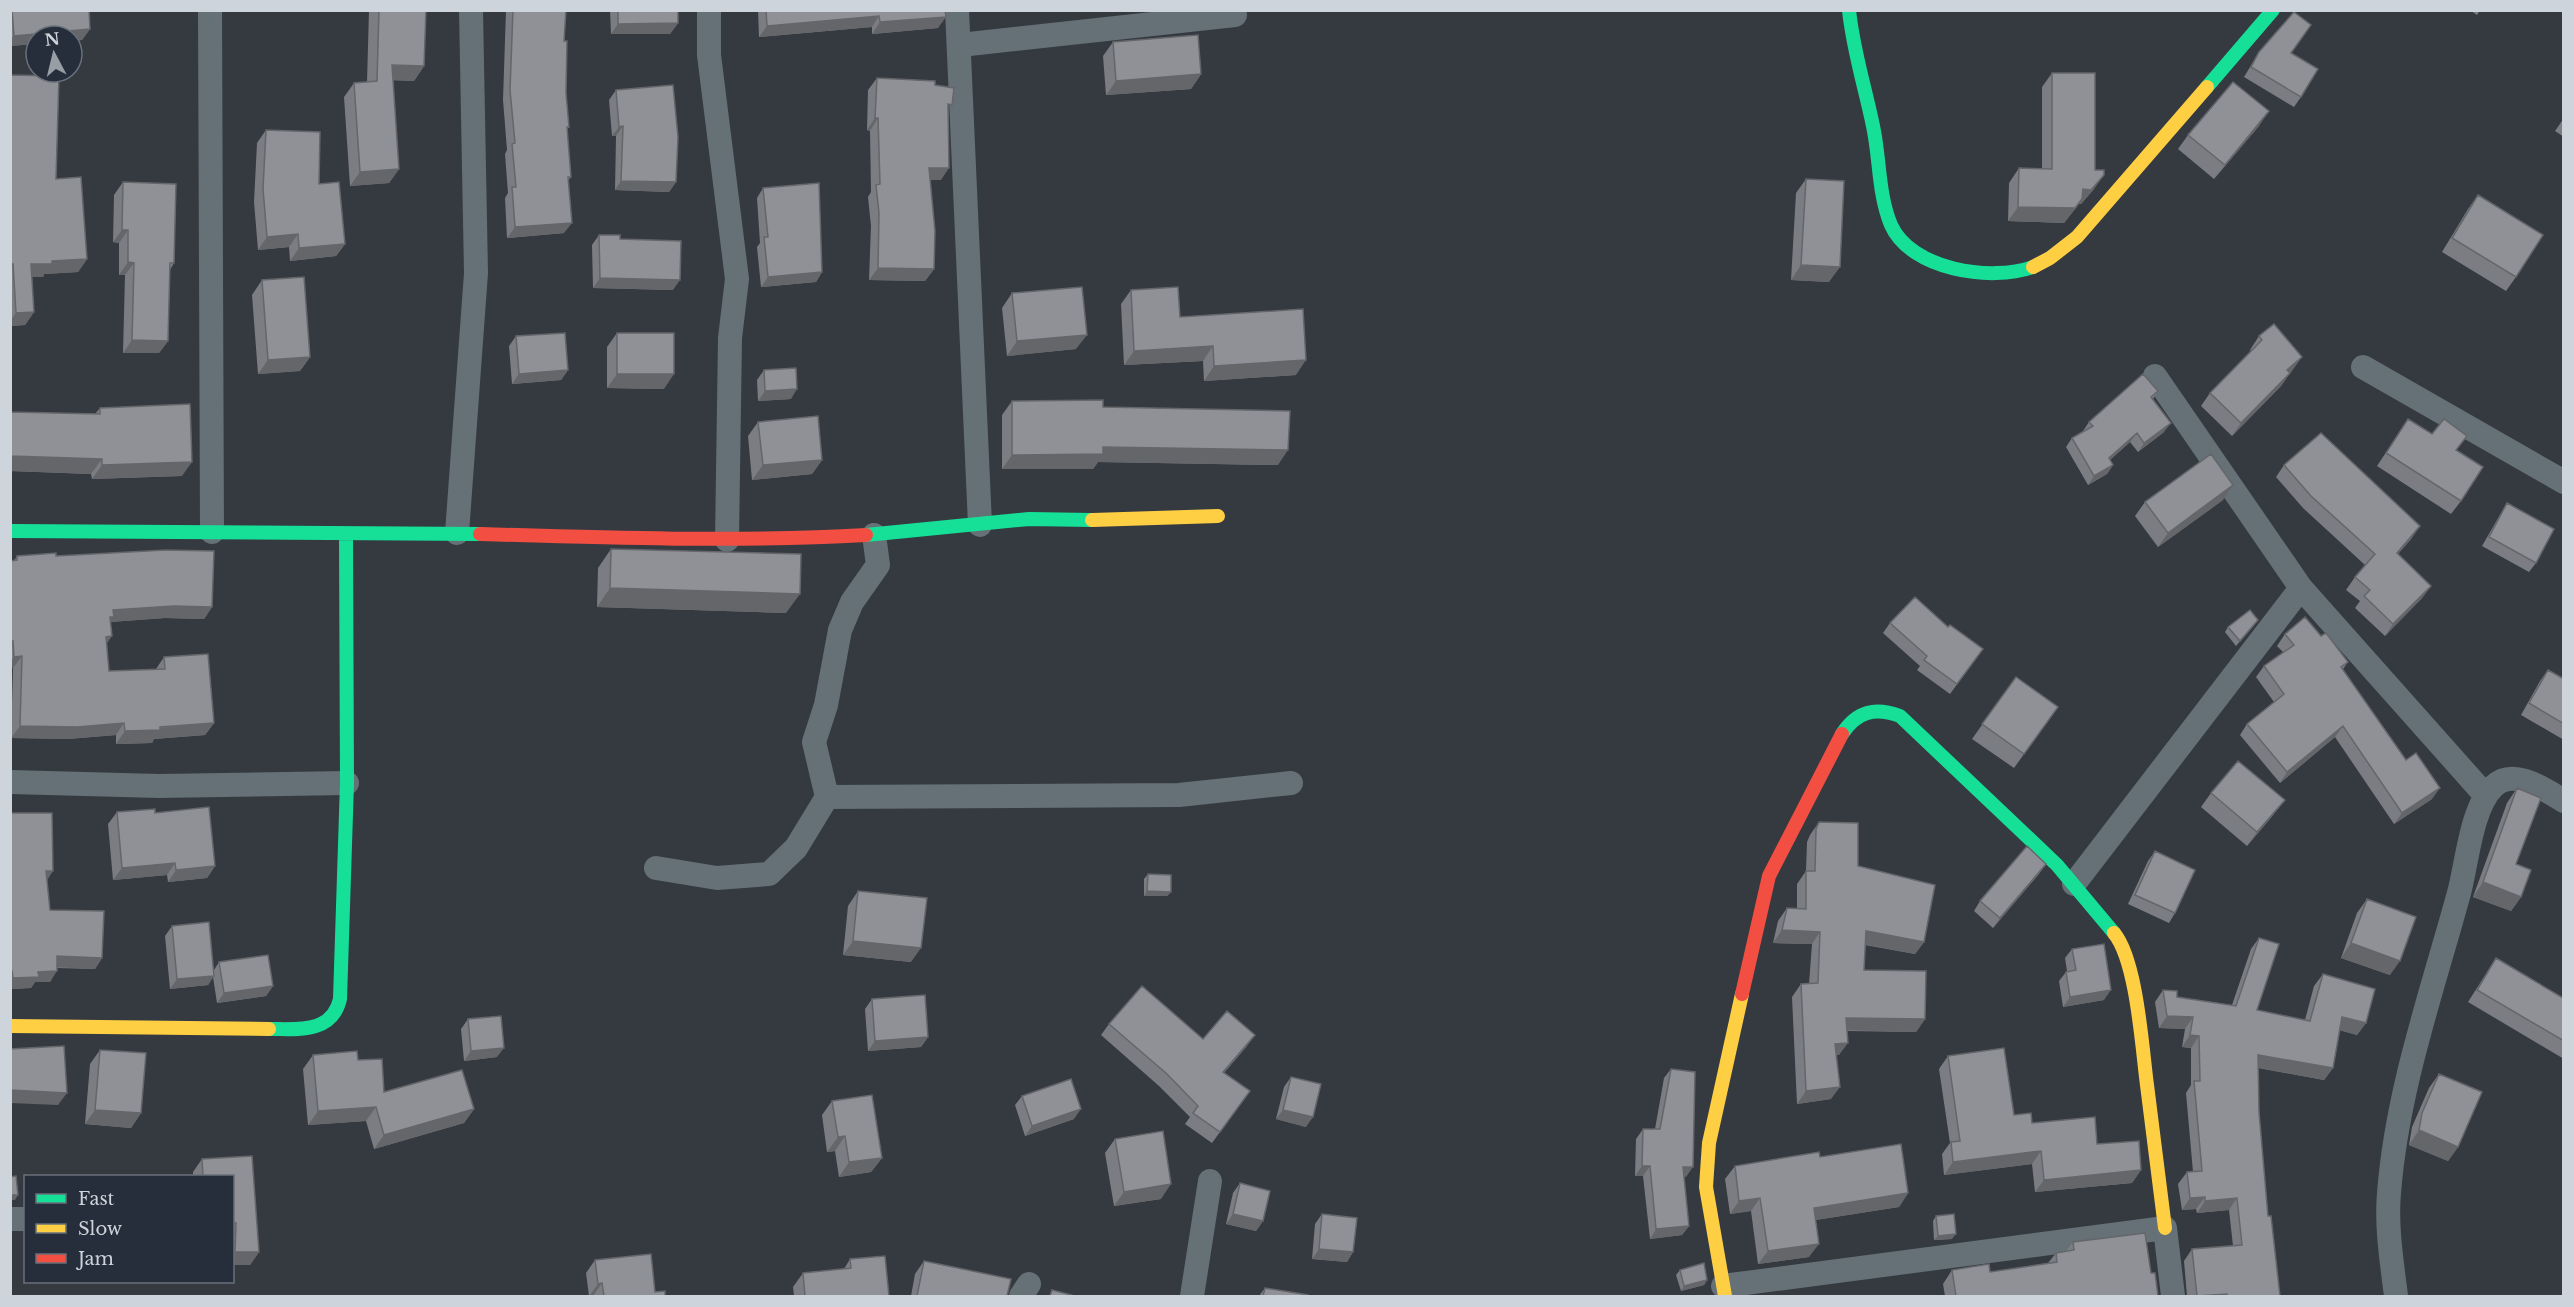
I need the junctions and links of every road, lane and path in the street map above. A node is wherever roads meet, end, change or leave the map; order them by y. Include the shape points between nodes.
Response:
1 (210, 10) edge
2 (471, 10) edge
3 (709, 10) edge
4 (957, 10) edge
5 (1850, 10) edge
6 (2273, 10) edge
7 (1235, 15) dead end
8 (960, 45) junction
9 (2363, 367) dead end
10 (2155, 376) dead end
11 (2564, 482) edge
12 (1218, 516) dead end
13 (980, 525) junction
14 (10, 531) edge
15 (212, 532) junction
16 (457, 532) junction
17 (346, 535) junction
18 (874, 535) junction
19 (727, 540) junction
20 (2301, 588) junction
21 (10, 782) edge
22 (347, 783) junction
23 (1291, 783) dead end
24 (2486, 796) junction
25 (827, 797) junction
26 (2564, 801) edge
27 (656, 868) dead end
28 (2074, 884) junction
29 (10, 1026) edge
30 (1210, 1181) dead end
31 (2165, 1228) junction
32 (1724, 1291) edge
33 (1192, 1296) edge
34 (2173, 1296) edge
35 (2396, 1296) edge

1 - 15 street
2 - 16 street via 476,273
3 - 19 street via 709,55 737,279 730,348
4 - 8 street
5 - 6 street via 1857,68 1874,134 1888,218 1895,233 1935,263 1984,273 2019,271 2052,258 2077,237
7 - 8 street
8 - 13 street
9 - 11 street
10 - 20 street
12 - 13 street via 1029,519
13 - 18 street
14 - 15 street
15 - 17 street
16 - 17 street
16 - 19 street
17 - 22 street
18 - 19 street
18 - 25 street via 878,565 852,602 840,630 826,705 814,742
20 - 24 street
20 - 28 street
21 - 22 street via 159,786
22 - 29 street via 340,999 336,1015 329,1021 309,1029
23 - 25 street via 1179,795
24 - 26 street via 2503,780 2522,779
24 - 35 street via 2404,1089 2388,1194
25 - 27 street via 796,848 769,874 717,878
28 - 31 street via 2118,938 2130,974
28 - 32 street via 1900,716 1883,710 1867,711 1849,723 1833,747 1769,876 1709,1143 1706,1187
30 - 33 street
31 - 32 street
31 - 34 street

